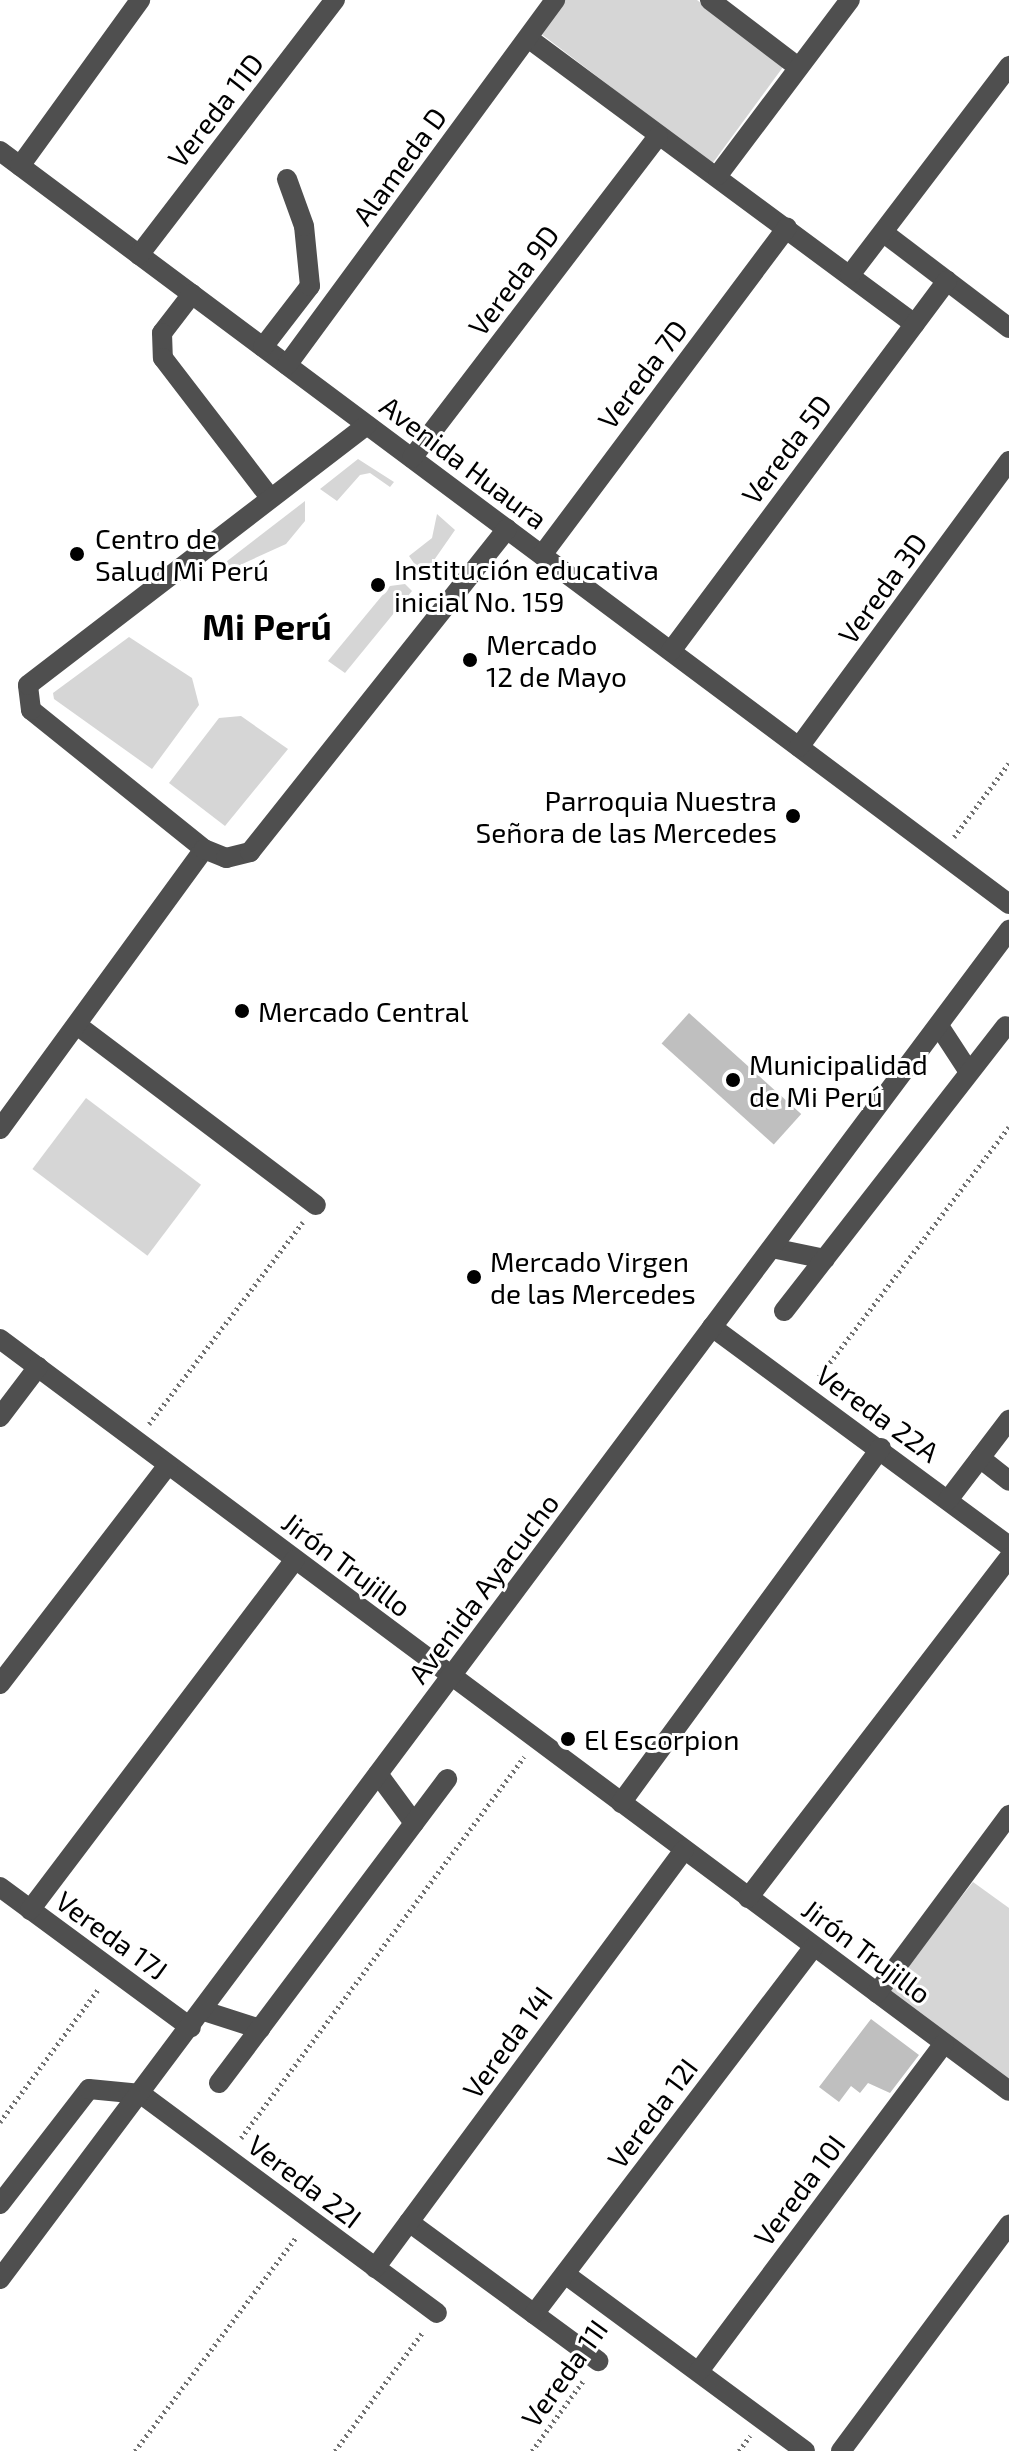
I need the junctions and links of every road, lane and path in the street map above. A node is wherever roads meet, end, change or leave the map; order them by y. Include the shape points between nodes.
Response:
1 (140, 0) edge
2 (335, 0) edge
3 (555, 0) edge
4 (710, 0) edge
5 (850, 0) edge
6 (528, 38) junction
7 (1009, 66) edge
8 (798, 67) junction
9 (658, 136) junction
10 (0, 151) edge
11 (20, 166) junction
12 (718, 175) junction
13 (287, 179) dead end
14 (787, 227) junction
15 (884, 233) junction
16 (139, 255) junction
17 (850, 275) junction
18 (947, 281) junction
19 (192, 294) junction
20 (915, 324) junction
21 (1009, 328) edge
22 (263, 347) junction
23 (287, 365) junction
24 (367, 425) junction
25 (412, 458) junction
26 (1009, 461) edge
27 (268, 495) junction
28 (507, 529) junction
29 (542, 555) junction
30 (671, 651) junction
31 (799, 747) junction
32 (1009, 763) edge
33 (204, 849) junction
34 (942, 853) junction
35 (1009, 904) edge
36 (1009, 930) edge
37 (77, 1025) junction
38 (939, 1026) junction
39 (1006, 1026) dead end
40 (969, 1072) junction
41 (1009, 1127) edge
42 (0, 1129) edge
43 (316, 1205) joint
44 (772, 1248) junction
45 (825, 1259) junction
46 (784, 1311) dead end
47 (712, 1327) junction
48 (0, 1339) edge
49 (38, 1367) junction
50 (806, 1394) junction
51 (0, 1417) edge
52 (1009, 1420) edge
53 (136, 1441) junction
54 (881, 1448) junction
55 (980, 1458) junction
56 (168, 1465) junction
57 (1009, 1481) edge
58 (948, 1500) junction
59 (1009, 1546) edge
60 (1009, 1558) edge
61 (295, 1560) junction
62 (451, 1677) junction
63 (0, 1684) edge
64 (537, 1741) junction
65 (378, 1774) junction
66 (447, 1779) dead end
67 (621, 1803) junction
68 (1009, 1815) edge
69 (414, 1823) junction
70 (684, 1850) junction
71 (0, 1887) edge
72 (748, 1898) junction
73 (30, 1910) junction
74 (814, 1946) junction
75 (112, 1971) junction
76 (877, 1993) junction
77 (204, 2011) junction
78 (191, 2028) junction
79 (260, 2029) junction
80 (944, 2043) junction
81 (219, 2083) dead end
82 (1009, 2091) edge
83 (141, 2094) junction
84 (0, 2122) edge
85 (227, 2157) junction
86 (0, 2204) edge
87 (310, 2219) junction
88 (409, 2222) junction
89 (1009, 2225) edge
90 (375, 2268) junction
91 (565, 2274) junction
92 (0, 2279) edge
93 (437, 2313) joint
94 (534, 2314) junction
95 (598, 2361) joint
96 (699, 2371) junction
97 (135, 2451) edge
98 (335, 2451) edge
99 (532, 2451) edge
100 (805, 2451) edge
101 (841, 2451) edge

1 - 11 street
2 - 16 street, Vereda 11D
3 - 6 street, Alameda D
4 - 8 street
5 - 8 street
6 - 9 street
6 - 23 street, Alameda D
7 - 15 street
8 - 12 street
9 - 12 street
9 - 25 street, Vereda 9D
10 - 11 street, Avenida Huaura
11 - 16 street, Avenida Huaura
12 - 14 street
13 - 22 street via 304,226 310,286
14 - 17 street
14 - 29 street, Vereda 7D
15 - 17 street
15 - 18 street
16 - 19 street, Avenida Huaura
17 - 20 street
18 - 20 street, Vereda 5D
18 - 21 street
19 - 22 street, Avenida Huaura
19 - 27 street via 166,323 163,358
20 - 30 street, Vereda 5D
22 - 23 street, Avenida Huaura
23 - 24 street, Avenida Huaura
24 - 25 street, Avenida Huaura
24 - 27 street
25 - 28 street, Avenida Huaura
26 - 31 street, Vereda 3D
27 - 33 street via 37,675 26,693 31,710
28 - 29 street, Avenida Huaura
28 - 33 street via 250,852 226,858
29 - 30 street, Avenida Huaura
30 - 31 street, Avenida Huaura
31 - 34 street, Avenida Huaura
32 - 34 path
33 - 37 street
34 - 35 street, Avenida Huaura
36 - 38 street, Avenida Ayacucho
37 - 42 street
37 - 43 street
38 - 40 street
38 - 44 street, Avenida Ayacucho
39 - 40 street
40 - 45 street
41 - 50 path
43 - 53 path
44 - 45 street
44 - 47 street, Avenida Ayacucho
45 - 46 street
47 - 50 street, Vereda 22A
47 - 62 street, Avenida Ayacucho
48 - 49 street, Jirón Trujillo
49 - 51 street
49 - 53 street, Jirón Trujillo
50 - 54 street, Vereda 22A
52 - 55 street
53 - 56 street, Jirón Trujillo
54 - 58 street, Vereda 22A
54 - 67 street
55 - 57 street
55 - 58 street
56 - 61 street, Jirón Trujillo
56 - 63 street
58 - 59 street, Vereda 22A
60 - 72 street
61 - 62 street, Jirón Trujillo
61 - 73 street
62 - 64 street, Jirón Trujillo
62 - 65 street, Avenida Ayacucho
64 - 67 street, Jirón Trujillo
64 - 85 path
65 - 69 street
65 - 77 street, Avenida Ayacucho
66 - 69 street
67 - 70 street, Jirón Trujillo
68 - 76 street
69 - 79 street
70 - 72 street, Jirón Trujillo
70 - 88 street, Vereda 14I
71 - 73 street, Vereda 17J
72 - 74 street, Jirón Trujillo
73 - 75 street, Vereda 17J
74 - 76 street, Jirón Trujillo
74 - 91 street, Vereda 12I
75 - 78 street, Vereda 17J
75 - 84 path
76 - 80 street, Jirón Trujillo
77 - 78 street, Avenida Ayacucho
77 - 79 street
78 - 83 street, Avenida Ayacucho
79 - 81 street
80 - 82 street, Jirón Trujillo
80 - 96 street, Vereda 10I
83 - 85 street, Vereda 22I
83 - 86 street via 89,2089
83 - 92 street, Avenida Ayacucho
85 - 87 street, Vereda 22I
87 - 90 street, Vereda 22I
87 - 97 path
88 - 90 street, Vereda 14I
88 - 94 street
89 - 101 street
90 - 93 street, Vereda 22I
91 - 94 street, Vereda 12I
91 - 96 street
93 - 98 path
94 - 95 street
95 - 99 path, Vereda 11I
96 - 100 street

